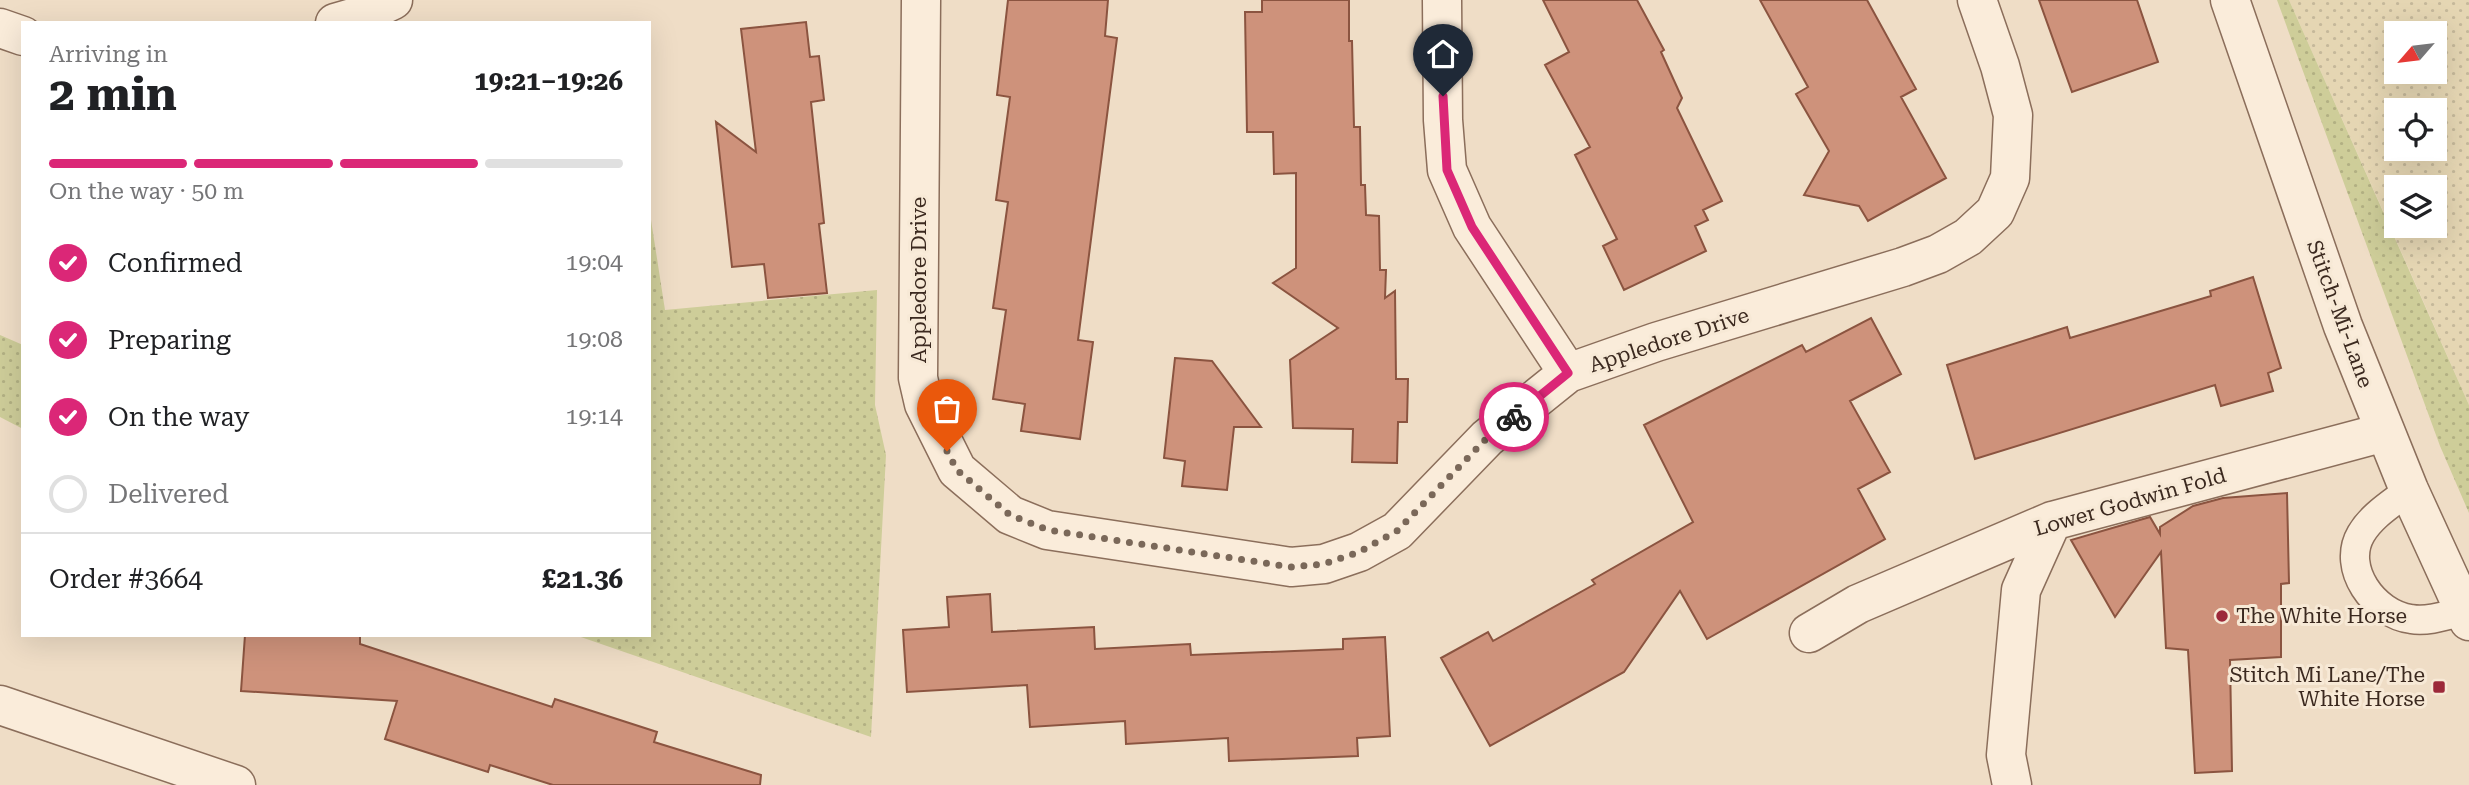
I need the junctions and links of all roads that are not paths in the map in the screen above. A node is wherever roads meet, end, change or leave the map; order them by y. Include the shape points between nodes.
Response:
1 (393, 0) edge
2 (921, 0) edge
3 (1443, 0) edge
4 (1977, 0) edge
5 (2230, 0) edge
6 (342, 21) edge
7 (0, 28) edge
8 (21, 35) edge
9 (1568, 373) junction
10 (2385, 432) junction
11 (2409, 490) junction
12 (2052, 521) junction
13 (2467, 616) edge
14 (1809, 633) dead end
15 (0, 705) edge
16 (236, 785) edge
17 (2012, 785) edge

1 - 6 street
2 - 9 street, Appledore Drive via 918,379 924,404 957,470 1010,515 1048,530 1291,567 1324,564 1397,531 1487,438
3 - 9 street via 1447,170 1472,227
4 - 9 street, Appledore Drive via 2013,115 2010,178 1995,212 1968,237 1938,254
5 - 10 street, Stitch-Mi-Lane via 2343,326
7 - 8 street
10 - 11 street, Stitch-Mi-Lane
10 - 12 street, Lower Godwin Fold
11 - 13 street, Stitch-Mi-Lane
11 - 13 lane via 2360,534 2354,552 2357,573 2368,594 2386,610 2410,620
12 - 14 street, Lower Godwin Fold via 1858,604
12 - 17 street via 2021,590 2006,755
15 - 16 street

